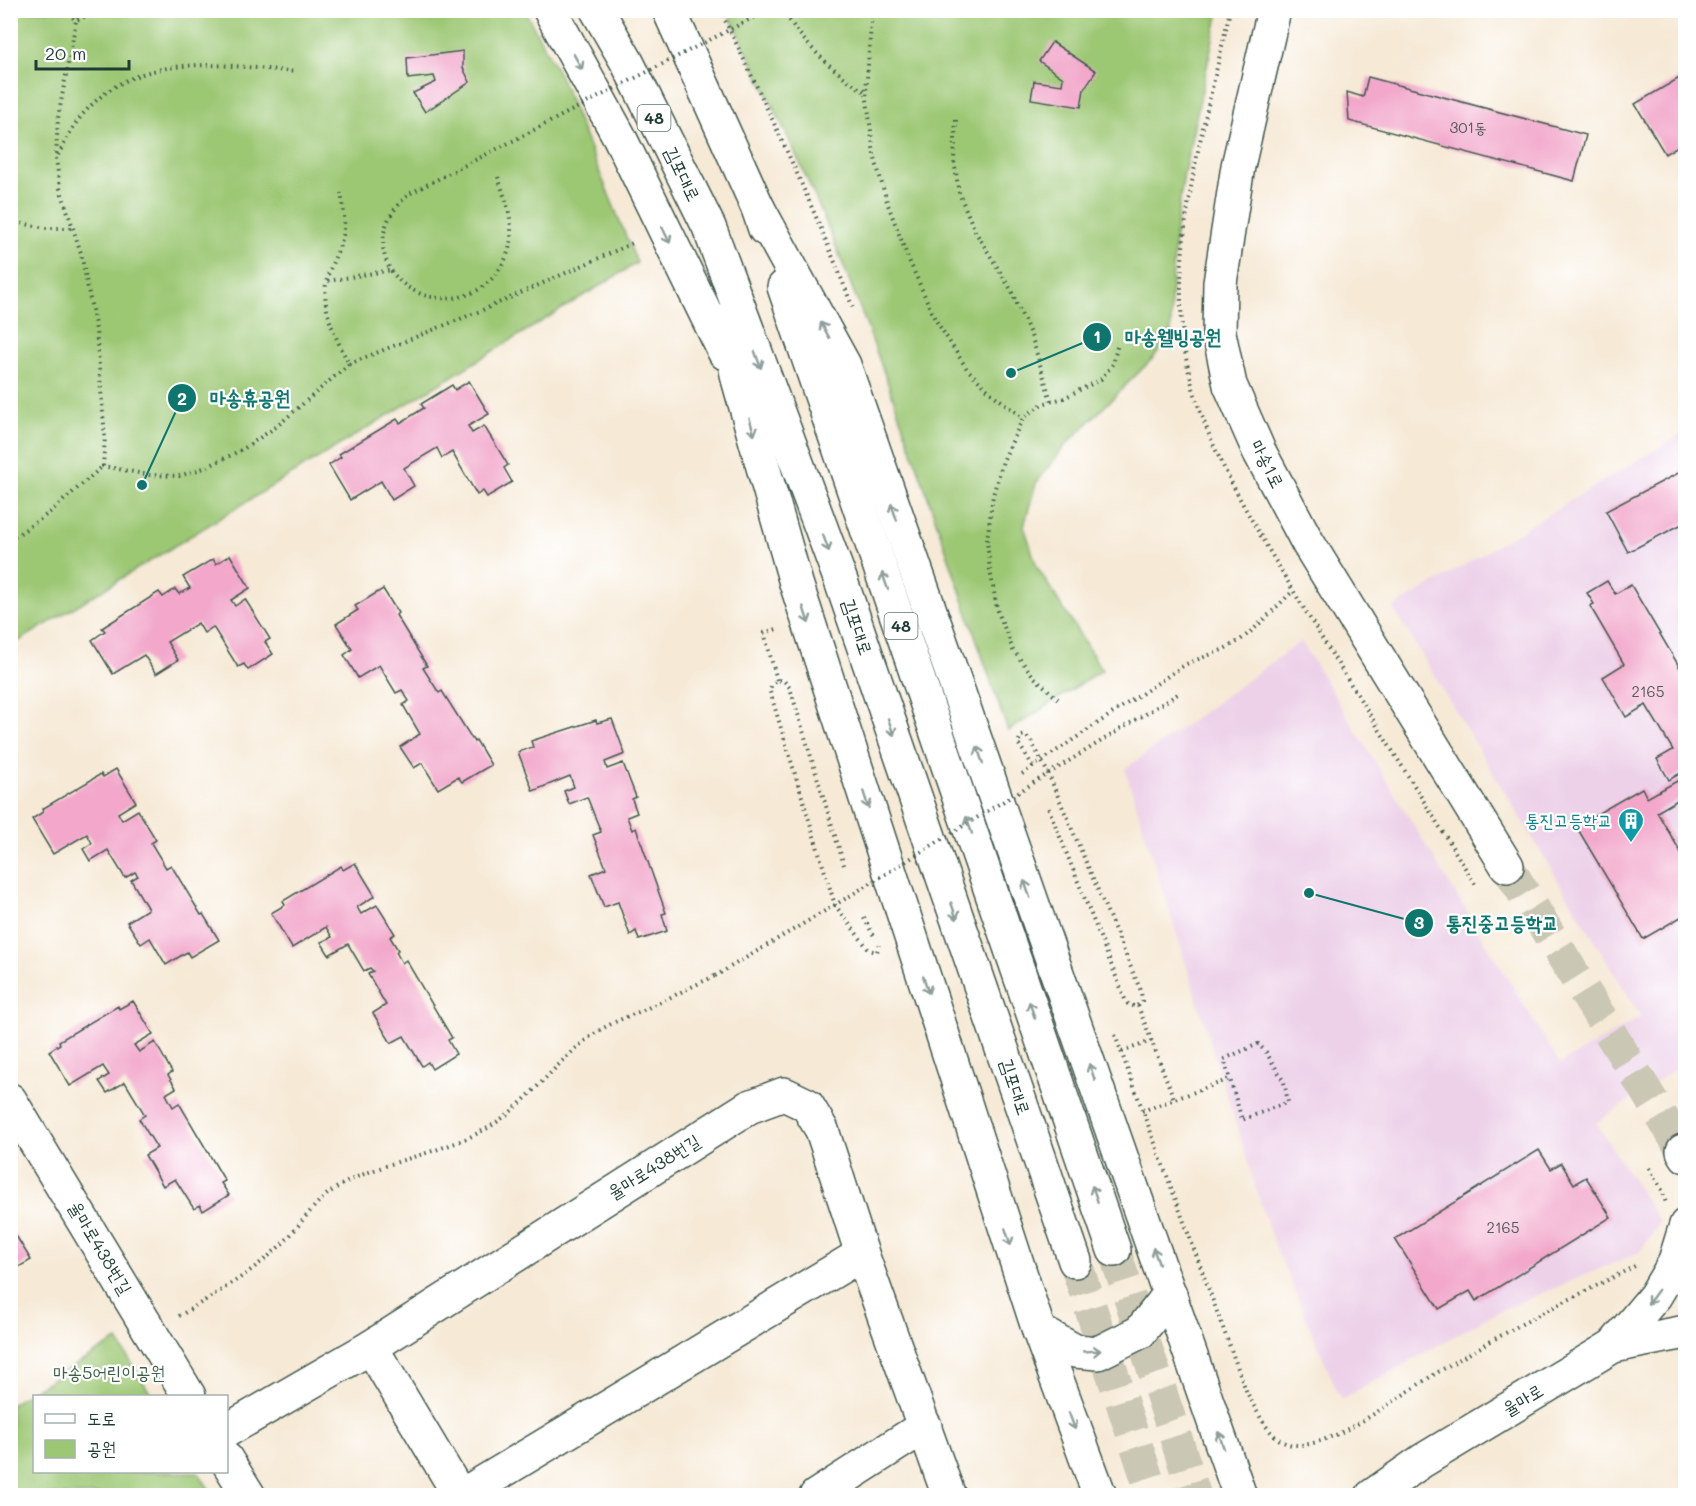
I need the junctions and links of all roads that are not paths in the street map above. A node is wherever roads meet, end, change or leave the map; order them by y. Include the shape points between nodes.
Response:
1 (550, 10) edge
2 (597, 10) edge
3 (1274, 10) edge
4 (670, 12) edge
5 (758, 208) junction
6 (709, 226) junction
7 (738, 379) junction
8 (1507, 866) tunnel mouth
9 (10, 1100) edge
10 (1676, 1220) edge
11 (1114, 1250) tunnel mouth
12 (862, 1254) junction
13 (1075, 1261) tunnel mouth
14 (1170, 1294) junction
15 (1039, 1331) junction
16 (1686, 1332) edge
17 (1613, 1346) junction
18 (371, 1347) junction
19 (188, 1395) edge
20 (925, 1426) junction
21 (228, 1430) edge
22 (228, 1462) edge
23 (249, 1496) edge
24 (460, 1496) edge
25 (816, 1496) edge
26 (949, 1496) edge
27 (1100, 1496) edge
28 (1240, 1496) edge
29 (1372, 1496) edge

1 -> 7 main road via 619,136
2 - 6 main road, 김포대로 / 48
3 - 8 main road, 마송1로 via 1238,166 1220,283 1219,333 1230,385 1259,451 1308,543
4 - 5 main road, 48
11 -> 5 main road, 48
14 -> 5 main road via 844,365
6 - 7 main road
6 -> 13 main road, 김포대로 / 48 via 842,584
7 -> 15 main road via 796,583
9 - 19 main road, 율마로438번길
10 -> 17 main road via 1674,1264 1655,1296
12 - 18 main road, 율마로438번길 via 822,1130 807,1105 784,1094 749,1107
12 - 20 main road, 율마로438번길
12 - 24 main road
15 -> 14 main road via 1075,1352 1098,1353 1140,1332
28 -> 14 main road
15 -> 27 main road
16 - 17 main road, 율마로
17 - 29 main road, 율마로 via 1422,1461
18 - 21 main road, 율마로438번길
18 - 24 main road
20 - 25 main road
20 - 26 main road, 율마로438번길
22 - 23 main road

